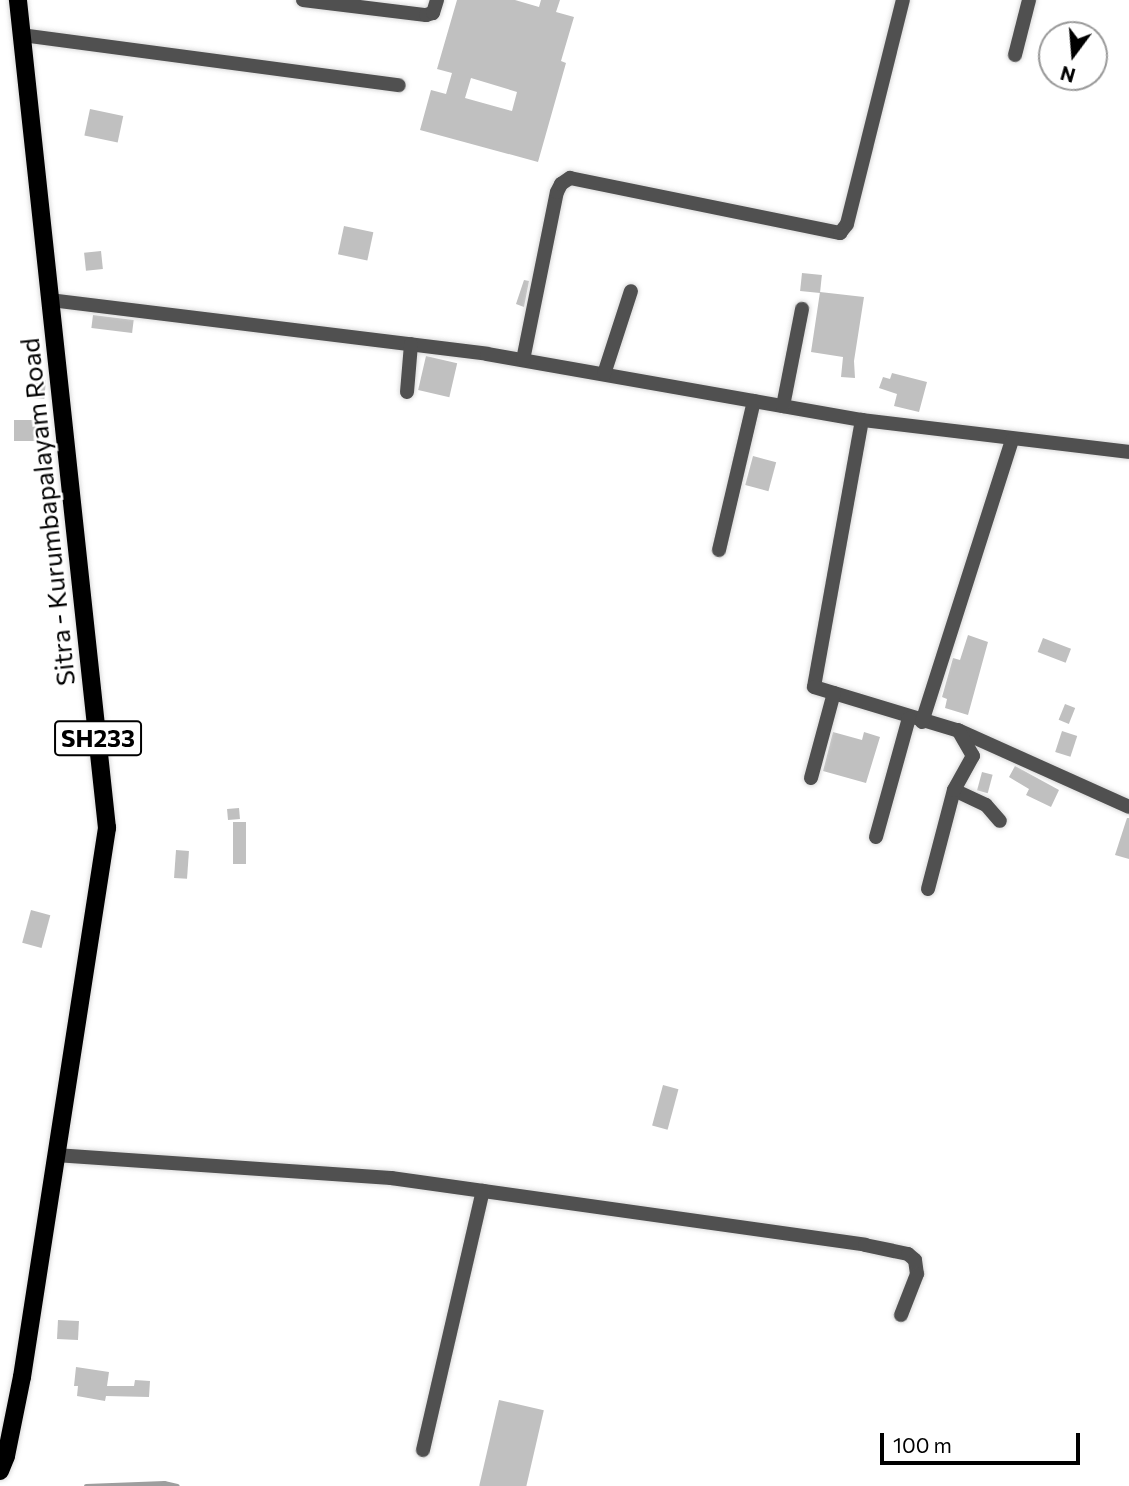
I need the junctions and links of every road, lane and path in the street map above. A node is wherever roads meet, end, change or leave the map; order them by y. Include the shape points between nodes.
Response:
1 (18, 0) edge
2 (303, 0) edge
3 (437, 0) edge
4 (903, 0) edge
5 (1029, 0) edge
6 (22, 35) junction
7 (1015, 55) dead end
8 (398, 85) dead end
9 (631, 291) dead end
10 (50, 300) junction
11 (802, 309) dead end
12 (411, 344) junction
13 (523, 360) junction
14 (604, 374) junction
15 (407, 392) dead end
16 (754, 401) junction
17 (783, 406) junction
18 (862, 419) junction
19 (1012, 440) junction
20 (1129, 452) edge
21 (719, 550) dead end
22 (834, 693) junction
23 (915, 720) junction
24 (958, 730) junction
25 (811, 778) dead end
26 (954, 790) junction
27 (1129, 807) edge
28 (1000, 821) dead end
29 (876, 837) dead end
30 (928, 889) dead end
31 (55, 1155) junction
32 (483, 1191) junction
33 (901, 1315) dead end
34 (423, 1450) dead end
35 (0, 1471) edge

1 - 6 main road, Sitra - Kurumbapalayam Road / SH233
2 - 3 street via 426,15 433,12
4 - 13 street via 847,224 840,233 570,178 557,192
5 - 7 street
6 - 8 street
6 - 10 main road, Sitra - Kurumbapalayam Road / SH233
9 - 14 street
10 - 12 street
10 - 31 main road, Sitra - Kurumbapalayam Road / SH233 via 107,828
11 - 17 street
12 - 13 street
12 - 15 street
13 - 14 street
14 - 16 street
16 - 17 street
16 - 21 street
17 - 18 street
18 - 19 street
18 - 22 street via 814,687
19 - 20 street
19 - 23 street
22 - 23 street
22 - 25 street
23 - 24 street
23 - 29 street
24 - 26 street via 973,756
24 - 27 street
26 - 28 street via 986,805
26 - 30 street
31 - 32 street via 391,1178
31 - 35 main road, Sitra - Kurumbapalayam Road / SH233 via 22,1377
32 - 33 street via 908,1254 915,1259 917,1274
32 - 34 street

